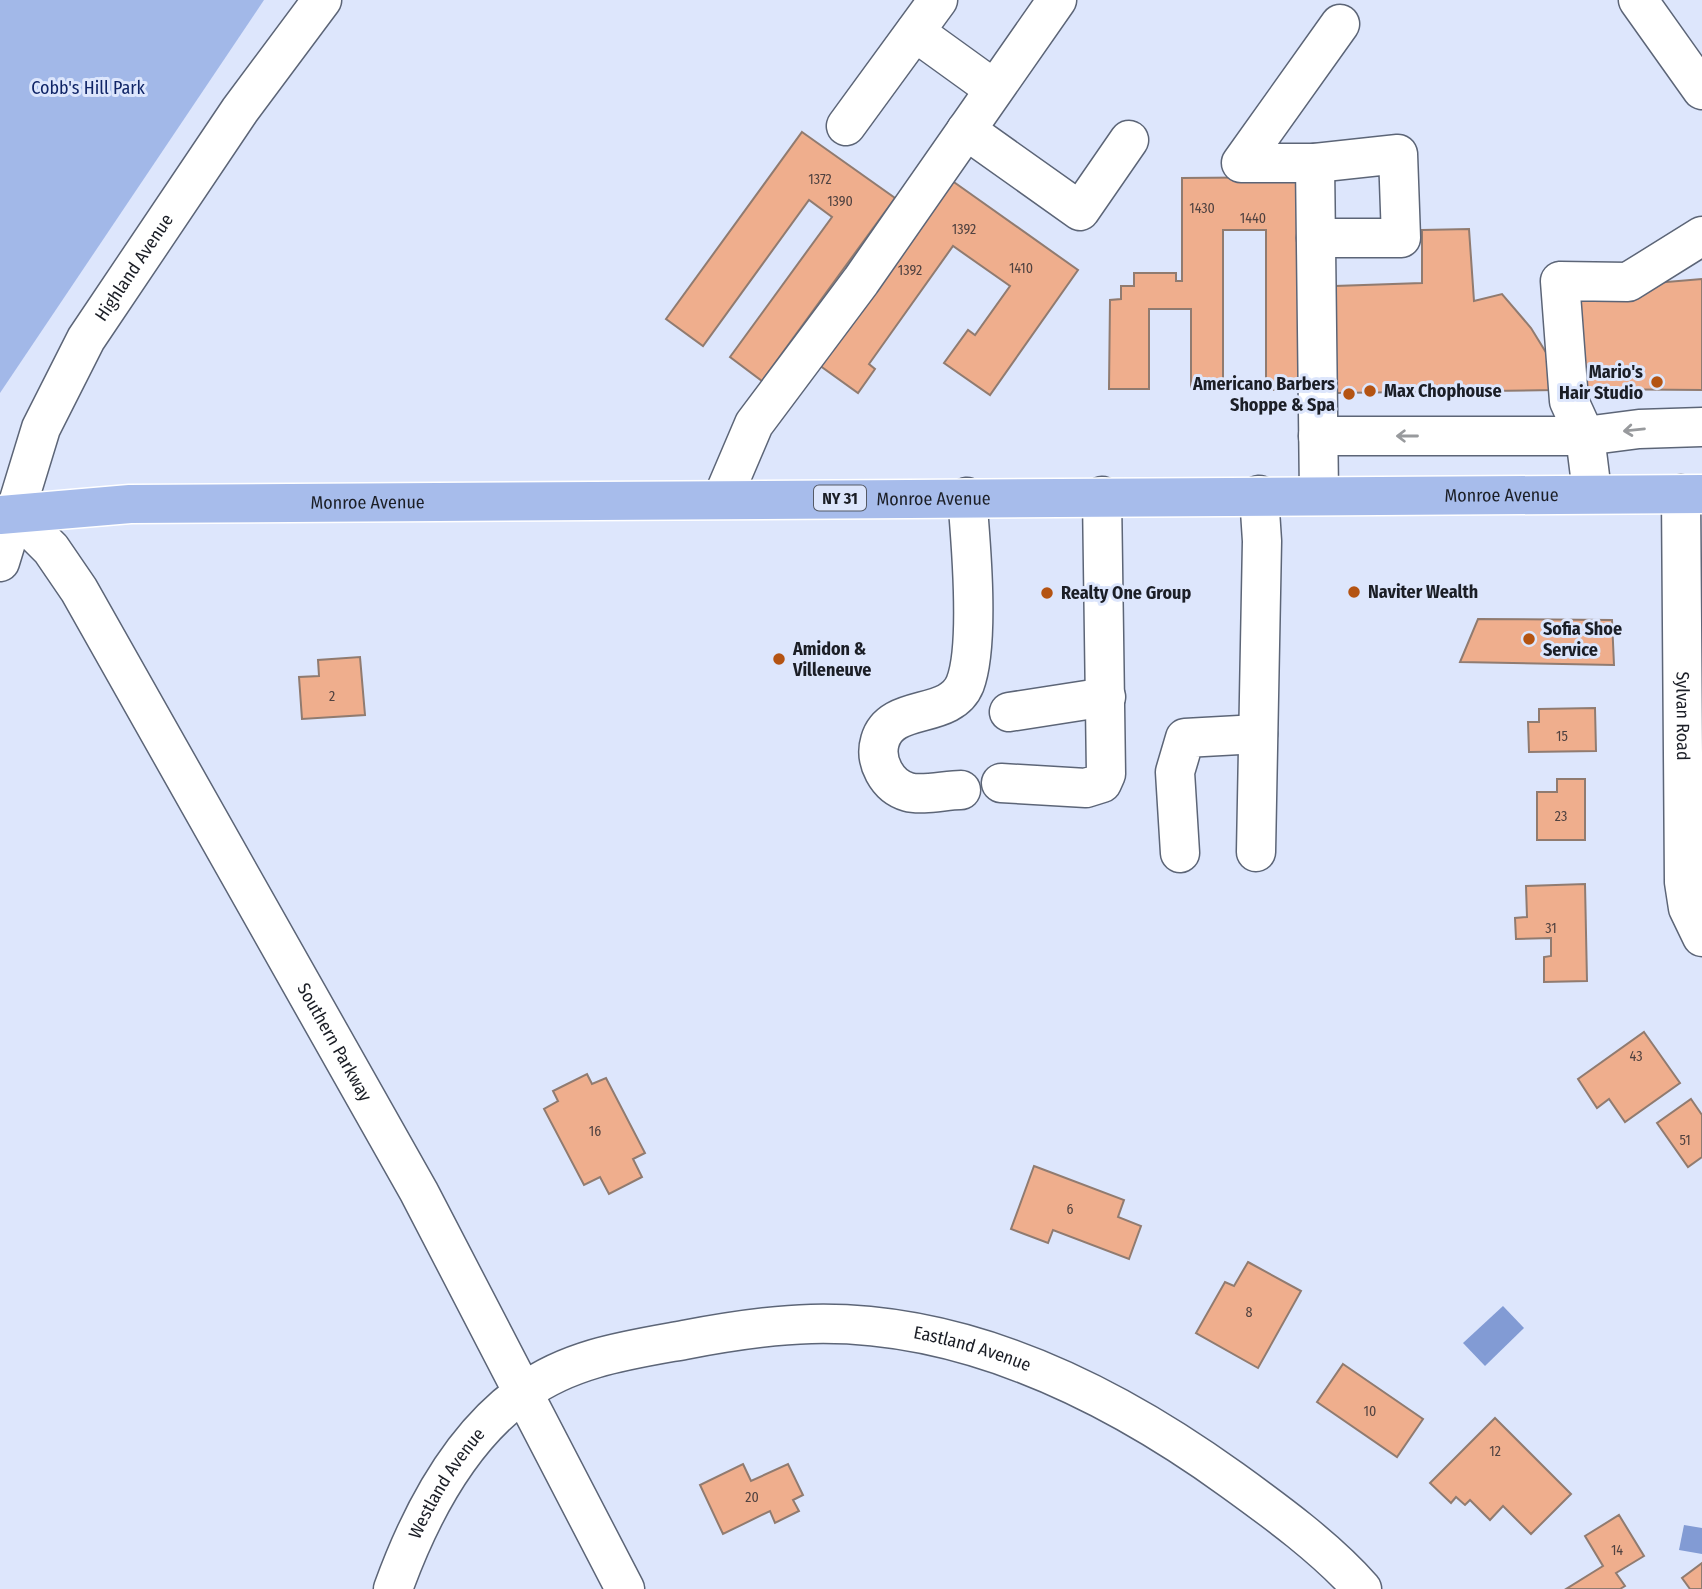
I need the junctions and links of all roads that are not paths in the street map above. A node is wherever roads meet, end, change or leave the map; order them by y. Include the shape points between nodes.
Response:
1 (321, 0) edge
2 (938, 0) edge
3 (1056, 0) edge
4 (1638, 0) edge
5 (1340, 24) dead end
6 (915, 32) junction
7 (994, 89) junction
8 (1702, 90) edge
9 (846, 125) dead end
10 (966, 130) junction
11 (1129, 140) dead end
12 (1315, 163) junction
13 (1702, 236) edge
14 (1316, 238) junction
15 (1702, 427) edge
16 (1318, 436) junction
17 (1585, 436) junction
18 (1592, 492) junction
19 (1319, 494) junction
20 (1691, 494) edge
21 (1259, 495) junction
22 (1102, 496) junction
23 (967, 497) junction
24 (722, 499) junction
25 (7, 514) edge
26 (0, 562) edge
27 (1106, 697) junction
28 (1009, 712) dead end
29 (1258, 734) junction
30 (1001, 783) dead end
31 (961, 790) dead end
32 (1256, 852) dead end
33 (1180, 853) dead end
34 (1702, 937) edge
35 (523, 1392) junction
36 (393, 1589) edge
37 (625, 1589) edge
38 (1362, 1589) edge

1 - 25 street, Highland Avenue via 240,110 92,330 41,428
2 - 6 street
3 - 7 street
4 - 8 street
5 - 12 street via 1241,163
6 - 7 street
6 - 9 street
7 - 10 street
10 - 11 street via 1080,211
10 - 24 street via 754,424
12 - 14 street
12 - 14 street via 1398,154 1401,238
13 - 17 street via 1628,282 1560,281 1569,401
14 - 16 street
15 -> 17 street
17 -> 16 street
16 - 19 street
17 - 18 street
18 - 19 main road, Monroe Avenue / NY 31
18 - 20 main road, Monroe Avenue / NY 31
19 - 21 main road, Monroe Avenue / NY 31
20 - 34 street, Sylvan Road via 1684,882 1688,908
21 - 22 main road, Monroe Avenue / NY 31
21 - 29 street
22 - 23 main road, Monroe Avenue / NY 31
22 - 27 street
23 - 24 main road, Monroe Avenue / NY 31
23 - 31 street via 971,663 964,687 951,703 898,719 879,742 880,768 908,792
24 - 25 main road, Monroe Avenue / NY 31 via 130,504
25 - 26 street, Highland Avenue
25 - 35 street, Southern Parkway via 51,549 79,590 419,1192
27 - 28 street
27 - 30 street via 1106,774 1102,783 1086,788
29 - 32 street
29 - 33 street via 1185,738 1175,772
35 - 36 street, Westland Avenue via 470,1445 438,1491 409,1543
35 - 37 street, Southern Parkway
35 - 38 street, Eastland Avenue via 574,1365 618,1351 748,1328 813,1324 929,1335 996,1353 1114,1404 1265,1503

